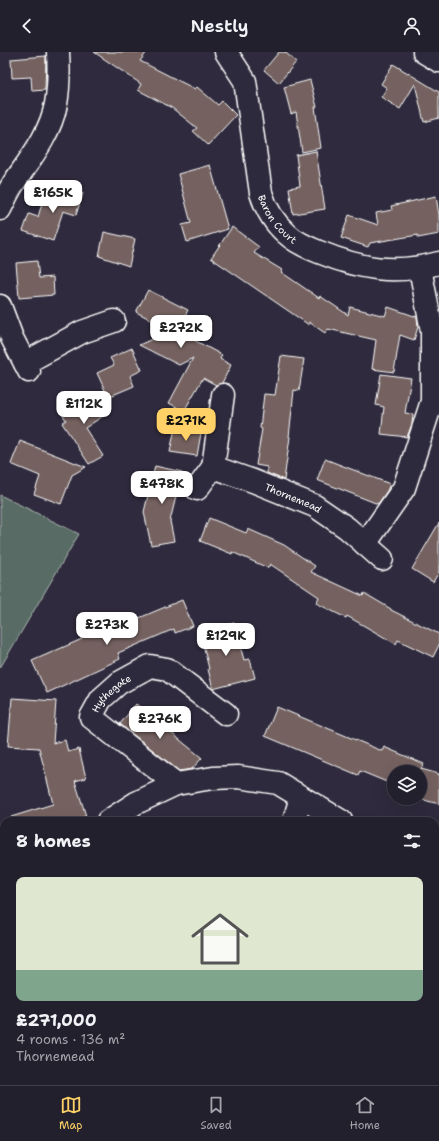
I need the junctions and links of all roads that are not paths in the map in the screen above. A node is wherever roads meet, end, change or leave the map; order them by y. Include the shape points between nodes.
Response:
1 (58, 52) edge
2 (226, 52) edge
3 (424, 52) edge
4 (439, 61) edge
5 (0, 209) edge
6 (430, 266) edge
7 (0, 306) edge
8 (114, 321) dead end
9 (223, 395) dead end
10 (435, 402) edge
11 (213, 467) junction
12 (197, 489) dead end
13 (365, 544) junction
14 (382, 559) dead end
15 (226, 714) dead end
16 (176, 784) junction
17 (300, 797) junction
18 (114, 817) edge
19 (295, 817) edge
20 (334, 817) edge

1 - 5 street via 59,82 50,124
2 - 6 street, Baron Court via 245,81 261,193 266,208 287,235 341,260 369,268 400,270
3 - 4 street
6 - 10 street
7 - 8 street via 27,367 82,332
9 - 11 street
10 - 13 street via 404,488
11 - 12 street
11 - 13 street, Thornemead via 315,506
13 - 14 street, Thornemead
15 - 16 street, Hythegate via 167,669 150,666 120,683 102,699 91,717
16 - 17 street via 238,777 278,783
16 - 18 street via 136,803
17 - 19 street
17 - 20 street

